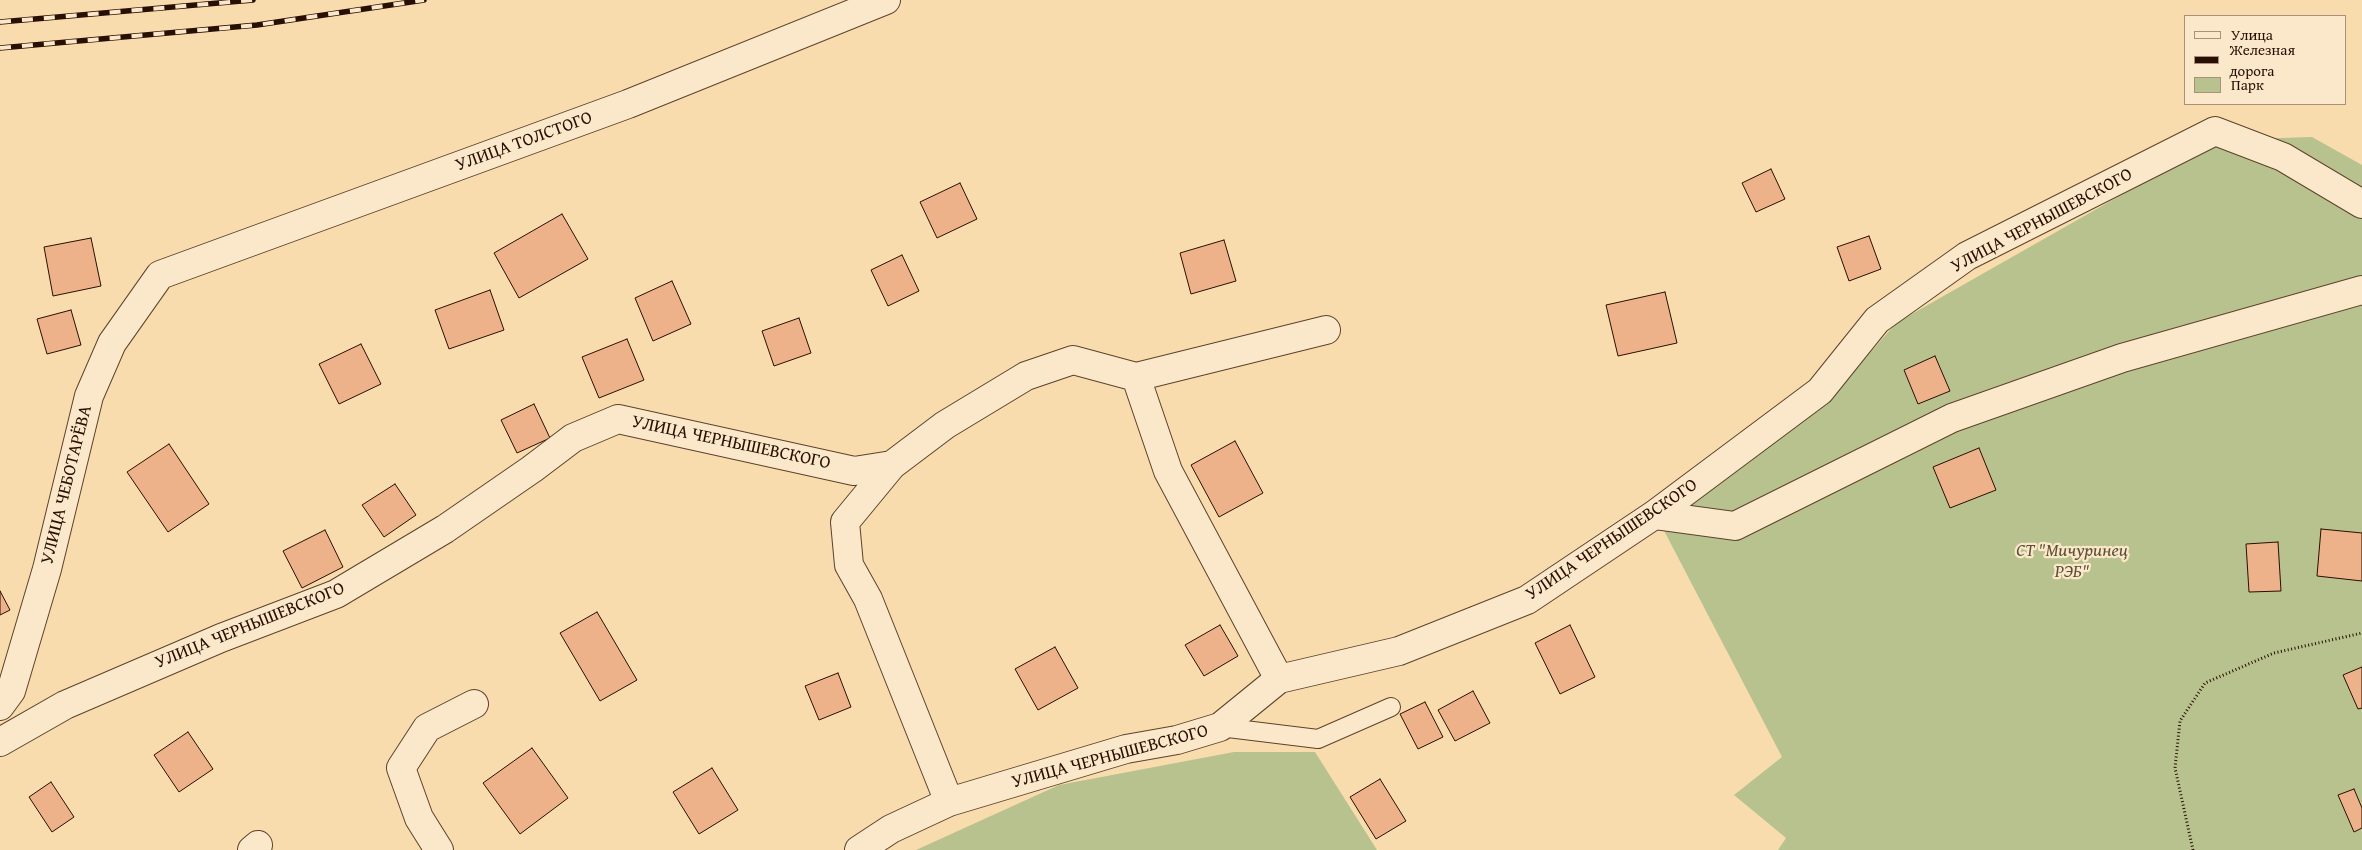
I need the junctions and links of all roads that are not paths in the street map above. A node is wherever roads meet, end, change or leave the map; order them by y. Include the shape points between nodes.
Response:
1 (886, 0) edge
2 (2362, 204) edge
3 (160, 275) joint
4 (2362, 290) edge
5 (1326, 330) dead end
6 (1136, 377) junction
7 (892, 465) junction
8 (1654, 515) junction
9 (1279, 679) junction
10 (474, 704) dead end
11 (0, 706) edge
12 (1391, 706) dead end
13 (1220, 727) junction
14 (0, 742) edge
15 (949, 802) junction
16 (439, 850) edge
17 (859, 850) edge

1 - 3 street, УЛИЦА ТОЛСТОГО via 628,104
2 - 8 street, УЛИЦА ЧЕРНЫШЕВСКОГО via 2283,157 2215,131 1967,256 1877,320 1820,390
3 - 11 street, УЛИЦА ЧЕБОТАРЁВА via 112,343 89,396 47,569 11,691
4 - 8 street via 2122,358 1952,418 1735,526
5 - 6 street, УЛИЦА ЧЕРНЫШЕВСКОГО
6 - 7 street, УЛИЦА ЧЕРНЫШЕВСКОГО via 1073,360 1026,376 945,425
6 - 9 street via 1168,471
7 - 14 street, УЛИЦА ЧЕРНЫШЕВСКОГО via 854,470 618,419 573,438 445,529 336,594 220,638 65,704
7 - 15 street via 845,522 849,565 868,599
8 - 9 street, УЛИЦА ЧЕРНЫШЕВСКОГО via 1527,600 1399,651
9 - 13 street, УЛИЦА ЧЕРНЫШЕВСКОГО
10 - 16 street via 427,728 401,768 419,818
12 - 13 lane via 1318,739
13 - 15 street, УЛИЦА ЧЕРНЫШЕВСКОГО via 1177,740 1126,749
15 - 17 street, УЛИЦА ЧЕРНЫШЕВСКОГО via 891,829

